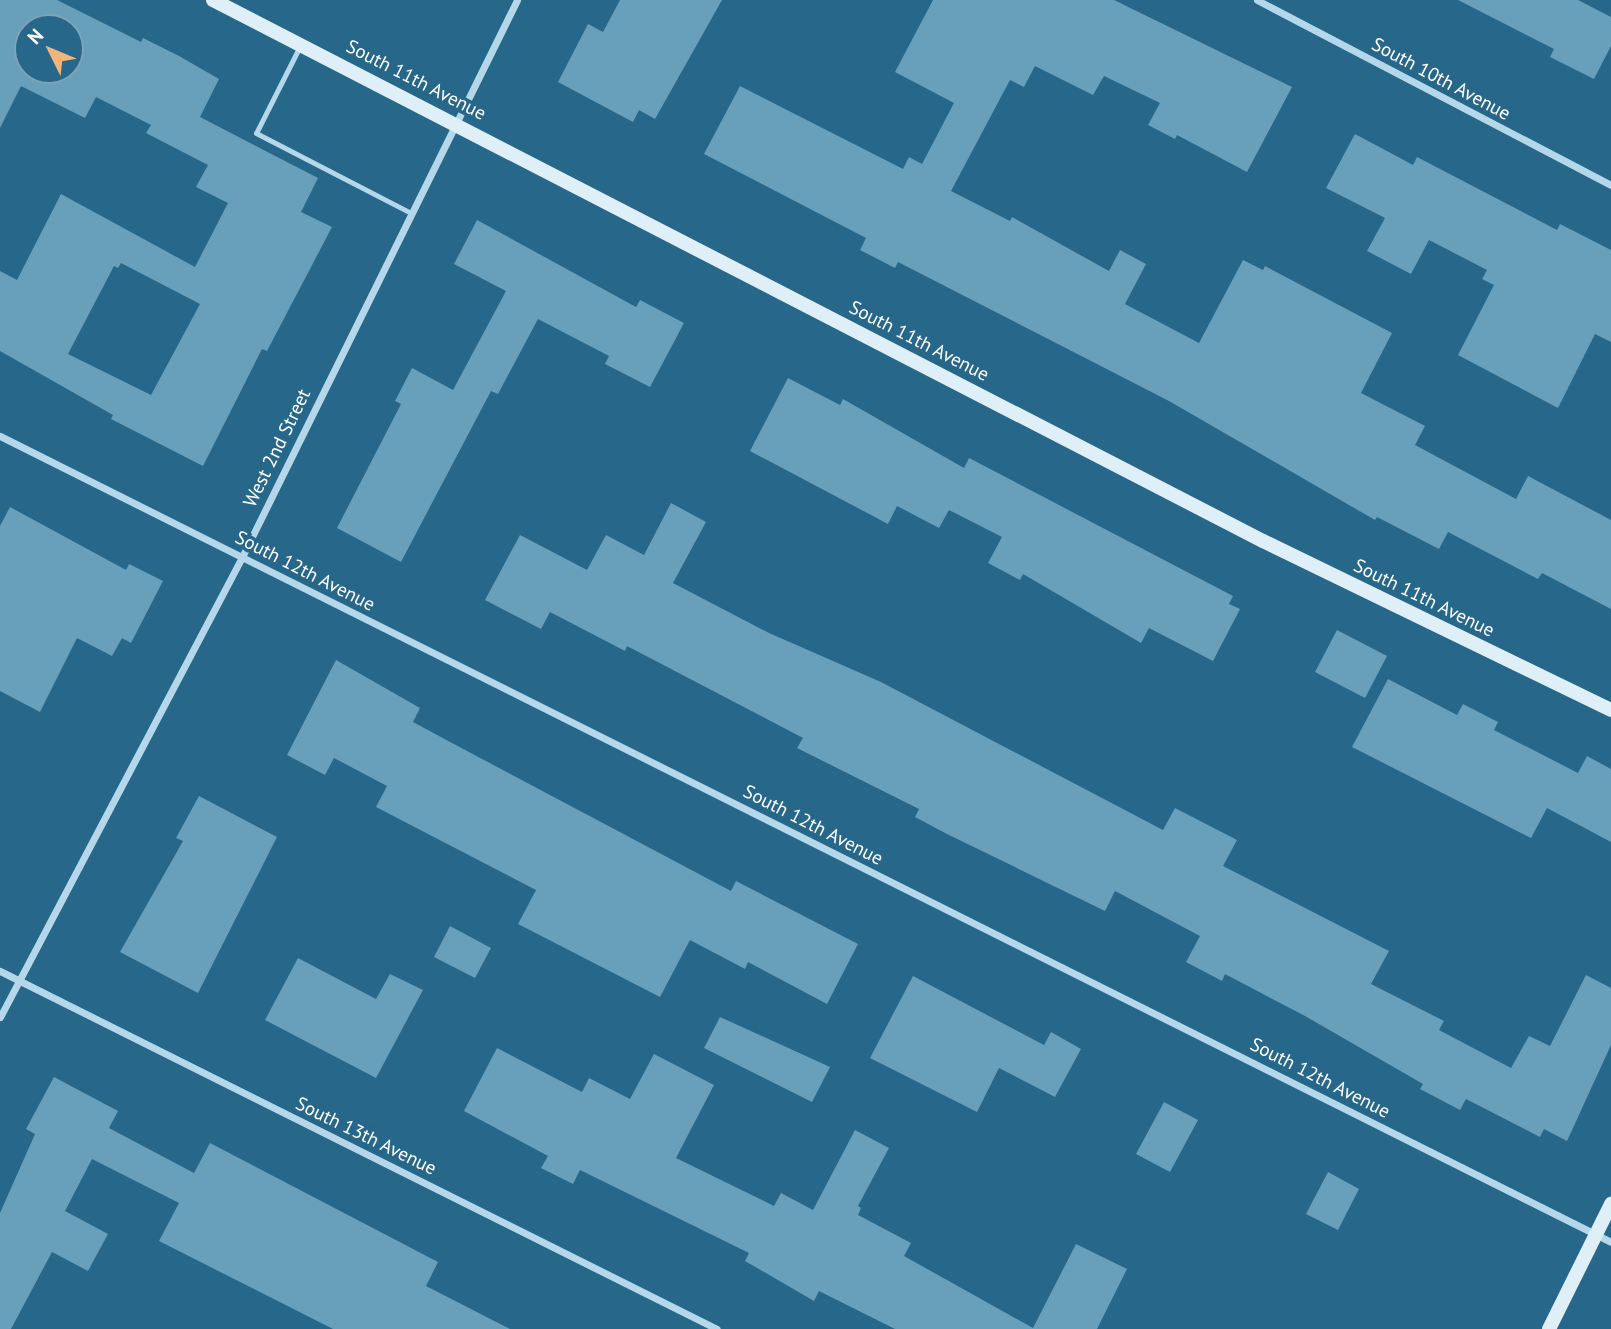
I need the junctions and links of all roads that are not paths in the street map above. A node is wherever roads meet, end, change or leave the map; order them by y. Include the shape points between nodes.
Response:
1 (213, 0) edge
2 (517, 0) edge
3 (1257, 0) edge
4 (302, 43) junction
5 (456, 122) junction
6 (1611, 185) edge
7 (409, 212) junction
8 (0, 436) edge
9 (242, 557) junction
10 (1611, 710) edge
11 (0, 971) edge
12 (18, 981) junction
13 (0, 1017) edge
14 (1611, 1204) edge
15 (1596, 1234) junction
16 (1611, 1242) edge
17 (717, 1329) edge
18 (1549, 1329) edge

1 - 4 street, South 11th Avenue
2 - 5 street, West 2nd Street
3 - 6 street, South 10th Avenue
4 - 5 street, South 11th Avenue
4 - 7 lane via 256,133
5 - 7 street, West 2nd Street
5 - 10 street, South 11th Avenue via 1264,541
7 - 9 street, West 2nd Street
8 - 9 street, South 12th Avenue
9 - 12 street, West 2nd Street
9 - 15 street, South 12th Avenue
11 - 12 street, South 13th Avenue
12 - 13 street, West 2nd Street
12 - 17 street, South 13th Avenue
14 - 15 street
15 - 16 street, South 12th Avenue
15 - 18 street

